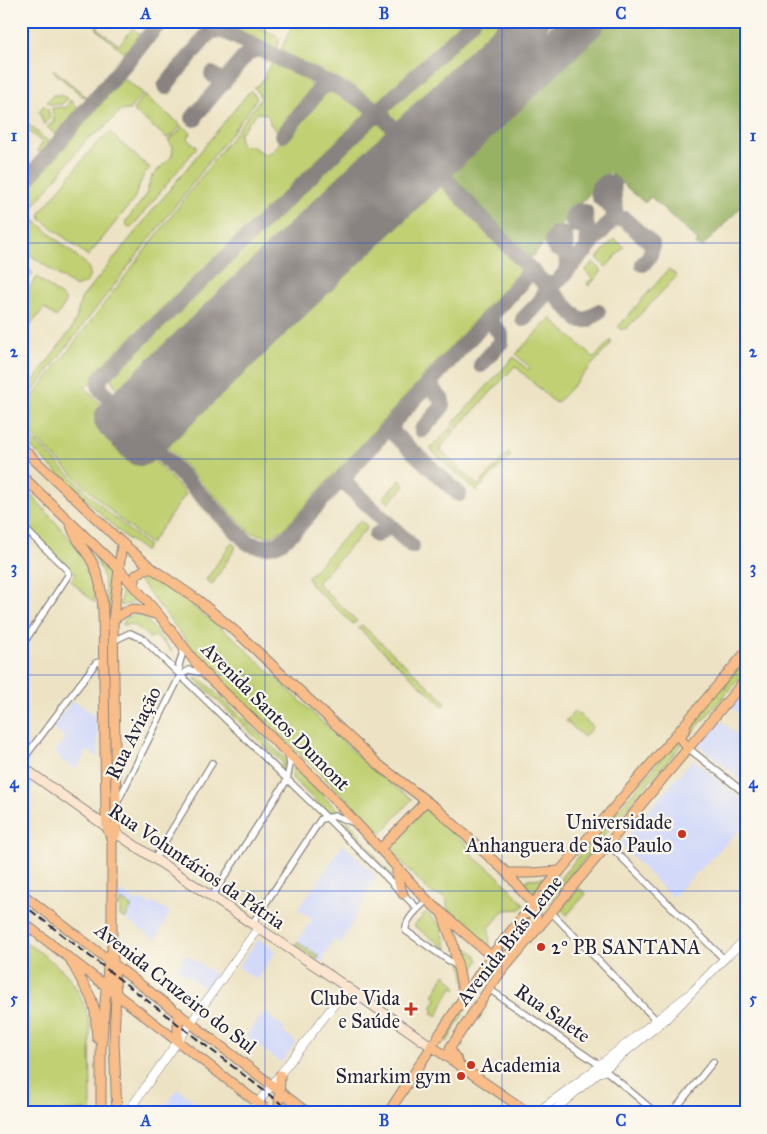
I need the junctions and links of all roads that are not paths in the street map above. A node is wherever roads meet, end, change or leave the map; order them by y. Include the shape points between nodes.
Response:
1 (21, 446) edge
2 (22, 476) edge
3 (71, 522) junction
4 (21, 525) edge
5 (122, 543) junction
6 (119, 569) junction
7 (153, 569) junction
8 (134, 586) junction
9 (159, 615) junction
10 (113, 620) junction
11 (113, 641) junction
12 (21, 647) edge
13 (184, 648) junction
14 (746, 652) edge
15 (103, 660) junction
16 (204, 673) junction
17 (180, 676) junction
18 (746, 679) edge
19 (690, 717) junction
20 (688, 748) junction
21 (662, 751) junction
22 (288, 753) junction
23 (21, 762) edge
24 (212, 763) dead end
25 (21, 766) edge
26 (668, 772) junction
27 (287, 780) junction
28 (746, 794) edge
29 (426, 801) junction
30 (116, 805) junction
31 (326, 817) junction
32 (359, 826) junction
33 (106, 827) junction
34 (114, 837) junction
35 (608, 844) junction
36 (380, 849) junction
37 (155, 858) junction
38 (398, 868) junction
39 (560, 871) junction
40 (507, 872) junction
41 (21, 893) edge
42 (402, 894) junction
43 (212, 896) junction
44 (427, 900) junction
45 (534, 904) junction
46 (418, 910) junction
47 (551, 912) junction
48 (442, 914) junction
49 (21, 921) edge
50 (255, 926) junction
51 (746, 939) edge
52 (526, 942) junction
53 (518, 951) junction
54 (491, 956) junction
55 (68, 957) junction
56 (724, 959) junction
57 (111, 961) junction
58 (458, 967) junction
59 (105, 985) junction
60 (489, 988) junction
61 (345, 990) junction
62 (116, 993) junction
63 (464, 996) junction
64 (178, 1012) junction
65 (191, 1022) junction
66 (658, 1022) junction
67 (178, 1041) junction
68 (431, 1046) junction
69 (100, 1048) junction
70 (713, 1062) dead end
71 (459, 1065) junction
72 (601, 1068) junction
73 (280, 1075) joint
74 (276, 1088) junction
75 (258, 1103) junction
76 (528, 1112) edge
77 (101, 1113) edge
78 (116, 1113) edge
79 (127, 1113) edge
80 (250, 1113) edge
81 (271, 1113) edge
82 (279, 1113) edge
83 (308, 1113) edge
84 (388, 1113) edge
85 (552, 1113) edge
86 (656, 1113) edge
87 (672, 1113) edge

1 - 5 main road, Avenida Santos Dumont
2 - 3 main road, Avenida Santos Dumont
3 - 6 main road, Avenida Santos Dumont
3 - 15 main road via 100,579 104,611
4 - 12 street via 69,574
5 - 6 main road
5 - 7 main road, Avenida Santos Dumont
6 - 8 main road, Avenida Santos Dumont
6 - 10 main road
7 - 8 main road via 136,575
7 - 29 main road, Avenida Santos Dumont via 198,600 242,637 368,754
8 - 9 main road, Avenida Santos Dumont
9 - 10 main road via 135,608
9 - 13 main road, Avenida Santos Dumont
10 - 11 main road
11 - 17 street, Avenida Santos Dumont via 130,633 136,635
11 - 30 main road
13 - 16 main road, Avenida Santos Dumont
13 - 17 street, Rua Aviação
14 - 19 main road, Avenida Brás Leme
15 - 23 street via 96,663
15 - 33 main road
16 - 17 street, Rua Aviação via 189,670
16 - 22 main road, Avenida Santos Dumont
17 - 27 street, Avenida Santos Dumont
17 - 30 street, Rua Aviação
18 - 20 main road, Avenida Brás Leme
19 - 20 main road via 691,723 680,735
19 - 21 main road, Avenida Brás Leme
20 - 26 main road, Avenida Brás Leme
20 - 28 street
21 - 26 main road via 670,751 674,755
21 - 39 main road, Avenida Brás Leme
22 - 27 street
22 - 32 main road, Avenida Santos Dumont
24 - 37 street
25 - 33 main road, Rua Voluntários da Pátria
26 - 35 main road, Avenida Brás Leme
27 - 31 street, Avenida Santos Dumont
27 - 43 street
29 - 36 main road
29 - 40 main road, Avenida Santos Dumont
30 - 34 main road
31 - 32 street via 346,818
31 - 42 street, Avenida Santos Dumont
31 - 50 street via 316,825
32 - 36 main road, Avenida Santos Dumont
33 - 34 main road
34 - 37 main road, Rua Voluntários da Pátria
34 - 57 main road
35 - 47 main road, Avenida Brás Leme
35 - 56 street
36 - 38 main road, Avenida Santos Dumont
37 - 43 main road, Rua Voluntários da Pátria
38 - 42 main road via 397,878
38 - 44 main road, Avenida Santos Dumont
39 - 40 main road
39 - 45 main road, Avenida Brás Leme
40 - 45 main road, Avenida Santos Dumont
41 - 57 main road, Avenida Cruzeiro do Sul
42 - 46 street, Avenida Santos Dumont
43 - 50 main road, Rua Voluntários da Pátria
44 - 46 street
44 - 48 main road, Avenida Santos Dumont
45 - 52 main road via 536,917 524,936
45 - 54 main road, Avenida Brás Leme
46 - 58 street via 406,923 406,931
47 - 52 main road, Avenida Brás Leme
47 - 66 street
48 - 54 main road, Avenida Santos Dumont
48 - 58 main road via 451,935
49 - 55 main road, Avenida Cruzeiro do Sul
50 - 61 main road, Rua Voluntários da Pátria
50 - 65 street
51 - 56 street
52 - 53 main road, Avenida Brás Leme
53 - 54 main road via 497,958
53 - 60 main road, Avenida Brás Leme
54 - 63 main road, Avenida Brás Leme
55 - 59 main road, Avenida Cruzeiro do Sul
55 - 69 main road via 91,998
56 - 66 street
57 - 59 main road
57 - 62 main road
57 - 64 main road, Avenida Cruzeiro do Sul
58 - 63 main road
59 - 62 main road, Avenida Cruzeiro do Sul
59 - 69 main road
60 - 71 main road, Avenida Brás Leme via 450,1048
60 - 72 street, Rua Salete
61 - 68 main road, Rua Voluntários da Pátria via 356,993
61 - 73 street
62 - 67 main road, Avenida Cruzeiro do Sul
62 - 78 main road
63 - 68 main road, Avenida Brás Leme
64 - 65 main road, Avenida Cruzeiro do Sul
64 - 67 main road
65 - 67 street
65 - 74 main road, Avenida Cruzeiro do Sul
66 - 72 street
67 - 75 main road, Avenida Cruzeiro do Sul
67 - 79 street
68 - 71 main road, Rua Voluntários da Pátria
68 - 84 main road, Avenida Brás Leme
69 - 77 main road
70 - 87 street
71 - 76 main road, Rua Voluntários da Pátria
72 - 76 street via 540,1110
72 - 85 street
72 - 86 street, Rua Salete
73 - 74 main road
74 - 75 street
74 - 82 main road
74 - 83 main road, Avenida Cruzeiro do Sul
75 - 80 street
75 - 81 main road, Avenida Cruzeiro do Sul

